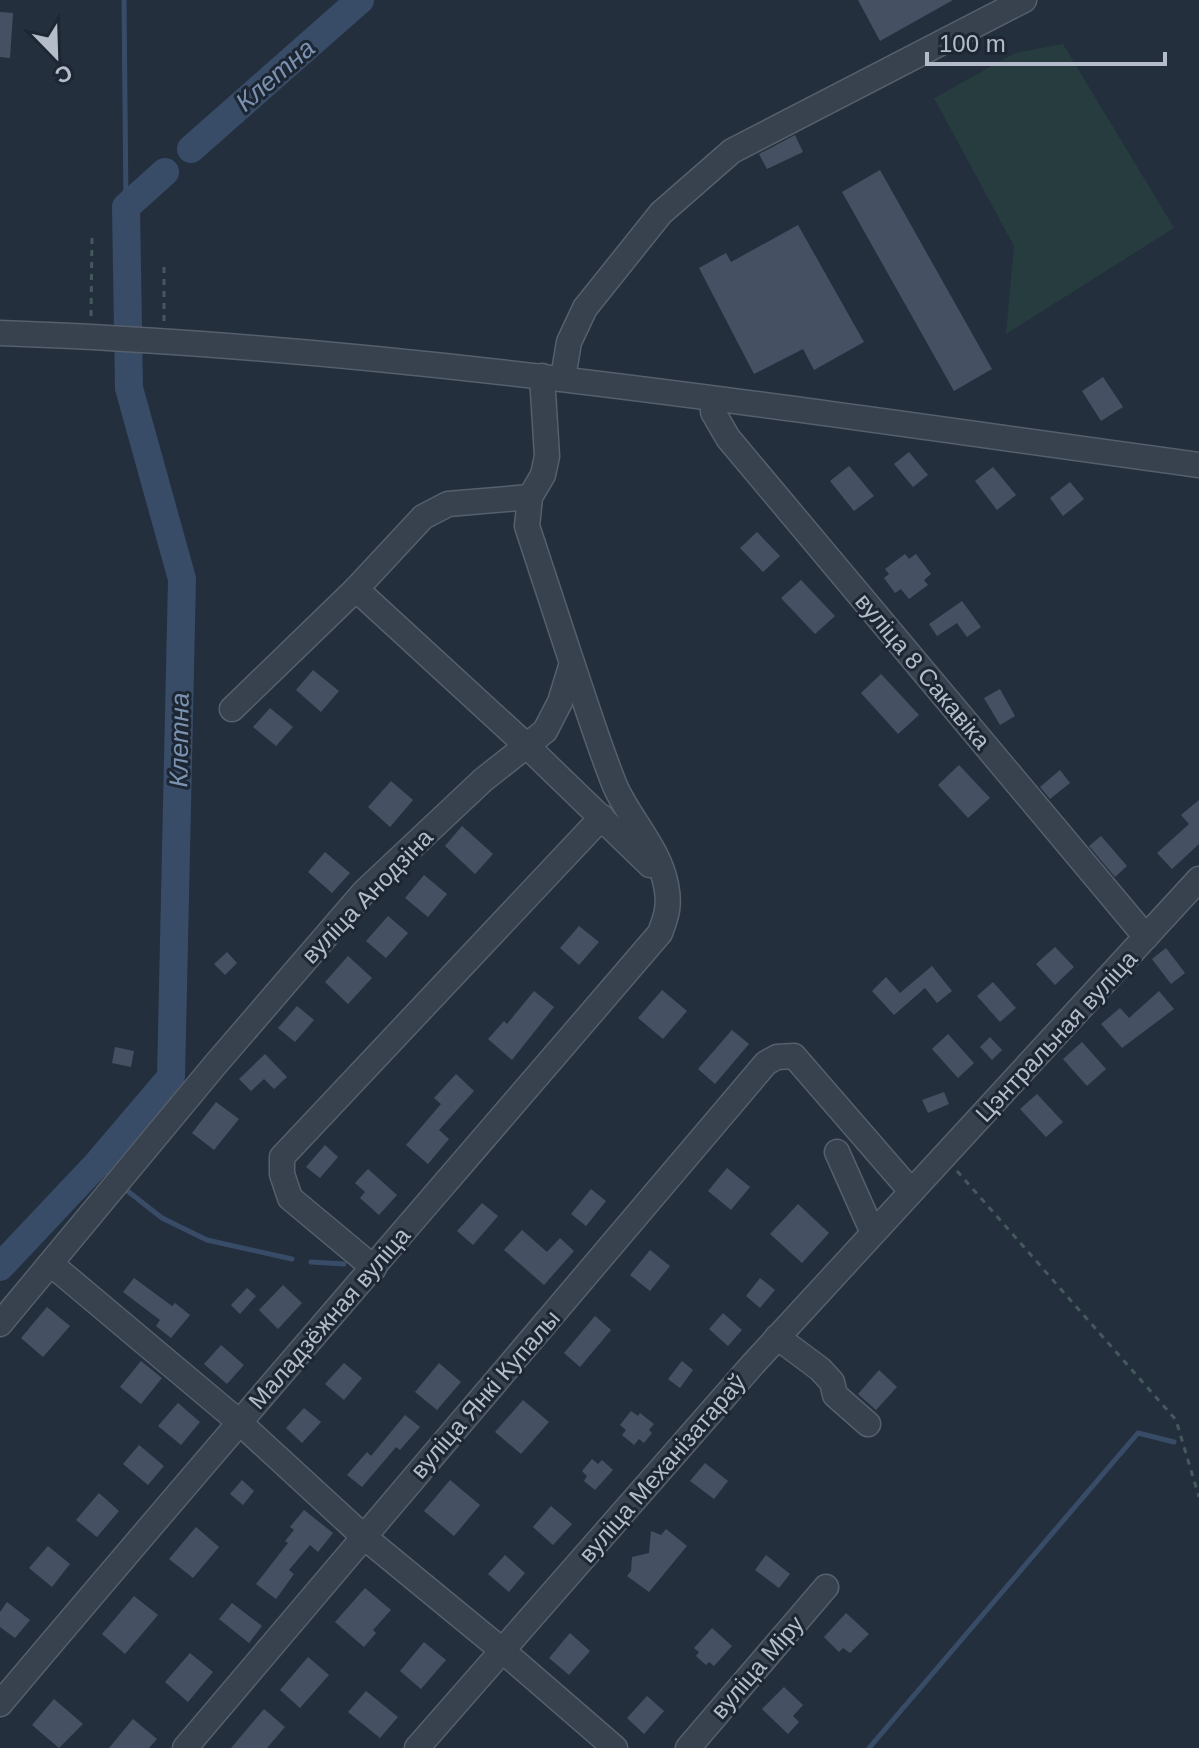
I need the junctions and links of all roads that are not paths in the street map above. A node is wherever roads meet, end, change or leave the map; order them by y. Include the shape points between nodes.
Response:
1 (1024, 0) edge
2 (0, 333) edge
3 (553, 377) junction
4 (714, 399) junction
5 (1199, 465) edge
6 (530, 497) junction
7 (356, 589) junction
8 (572, 663) junction
9 (232, 709) dead end
10 (528, 747) junction
11 (602, 817) junction
12 (1199, 879) edge
13 (665, 881) junction
14 (1146, 937) junction
15 (837, 1152) dead end
16 (911, 1191) junction
17 (873, 1233) junction
18 (51, 1264) junction
19 (374, 1268) junction
20 (0, 1324) edge
21 (777, 1337) junction
22 (238, 1421) junction
23 (868, 1424) dead end
24 (363, 1536) junction
25 (826, 1587) dead end
26 (503, 1651) junction
27 (0, 1704) edge
28 (185, 1748) edge
29 (417, 1748) edge
30 (615, 1748) edge
31 (688, 1748) edge

1 - 3 street via 732,151 661,213 585,308
2 - 3 street via 152,340
3 - 4 street
3 - 6 street via 547,456
4 - 5 street
4 - 14 street, вуліца 8 Сакавіка via 713,412 728,438
6 - 7 street via 448,504 423,517
6 - 8 street via 527,526
7 - 9 street
7 - 10 street
8 - 10 street, вуліца Анодзіна via 545,731
8 - 13 street via 615,785 656,855
10 - 11 street
10 - 18 street, вуліца Анодзіна via 483,780 364,892
11 - 13 street
11 - 19 street via 282,1157 290,1198
12 - 14 street, Цэнтральная вуліца
13 - 19 street, Маладзёжная вуліца via 670,907 660,933
14 - 16 street, Цэнтральная вуліца
15 - 17 street
16 - 17 street, вуліца Механізатараў
16 - 24 street, вуліца Янкі Купалы via 794,1056 766,1063
17 - 21 street, вуліца Механізатараў
18 - 20 street, вуліца Анодзіна
18 - 22 street
19 - 22 street, Маладзёжная вуліца
21 - 23 street via 820,1369 835,1395
21 - 26 street, вуліца Механізатараў
22 - 24 street
22 - 27 street, Маладзёжная вуліца
24 - 26 street
24 - 28 street, вуліца Янкі Купалы
25 - 31 street, вуліца Міру
26 - 29 street, вуліца Механізатараў
26 - 30 street

